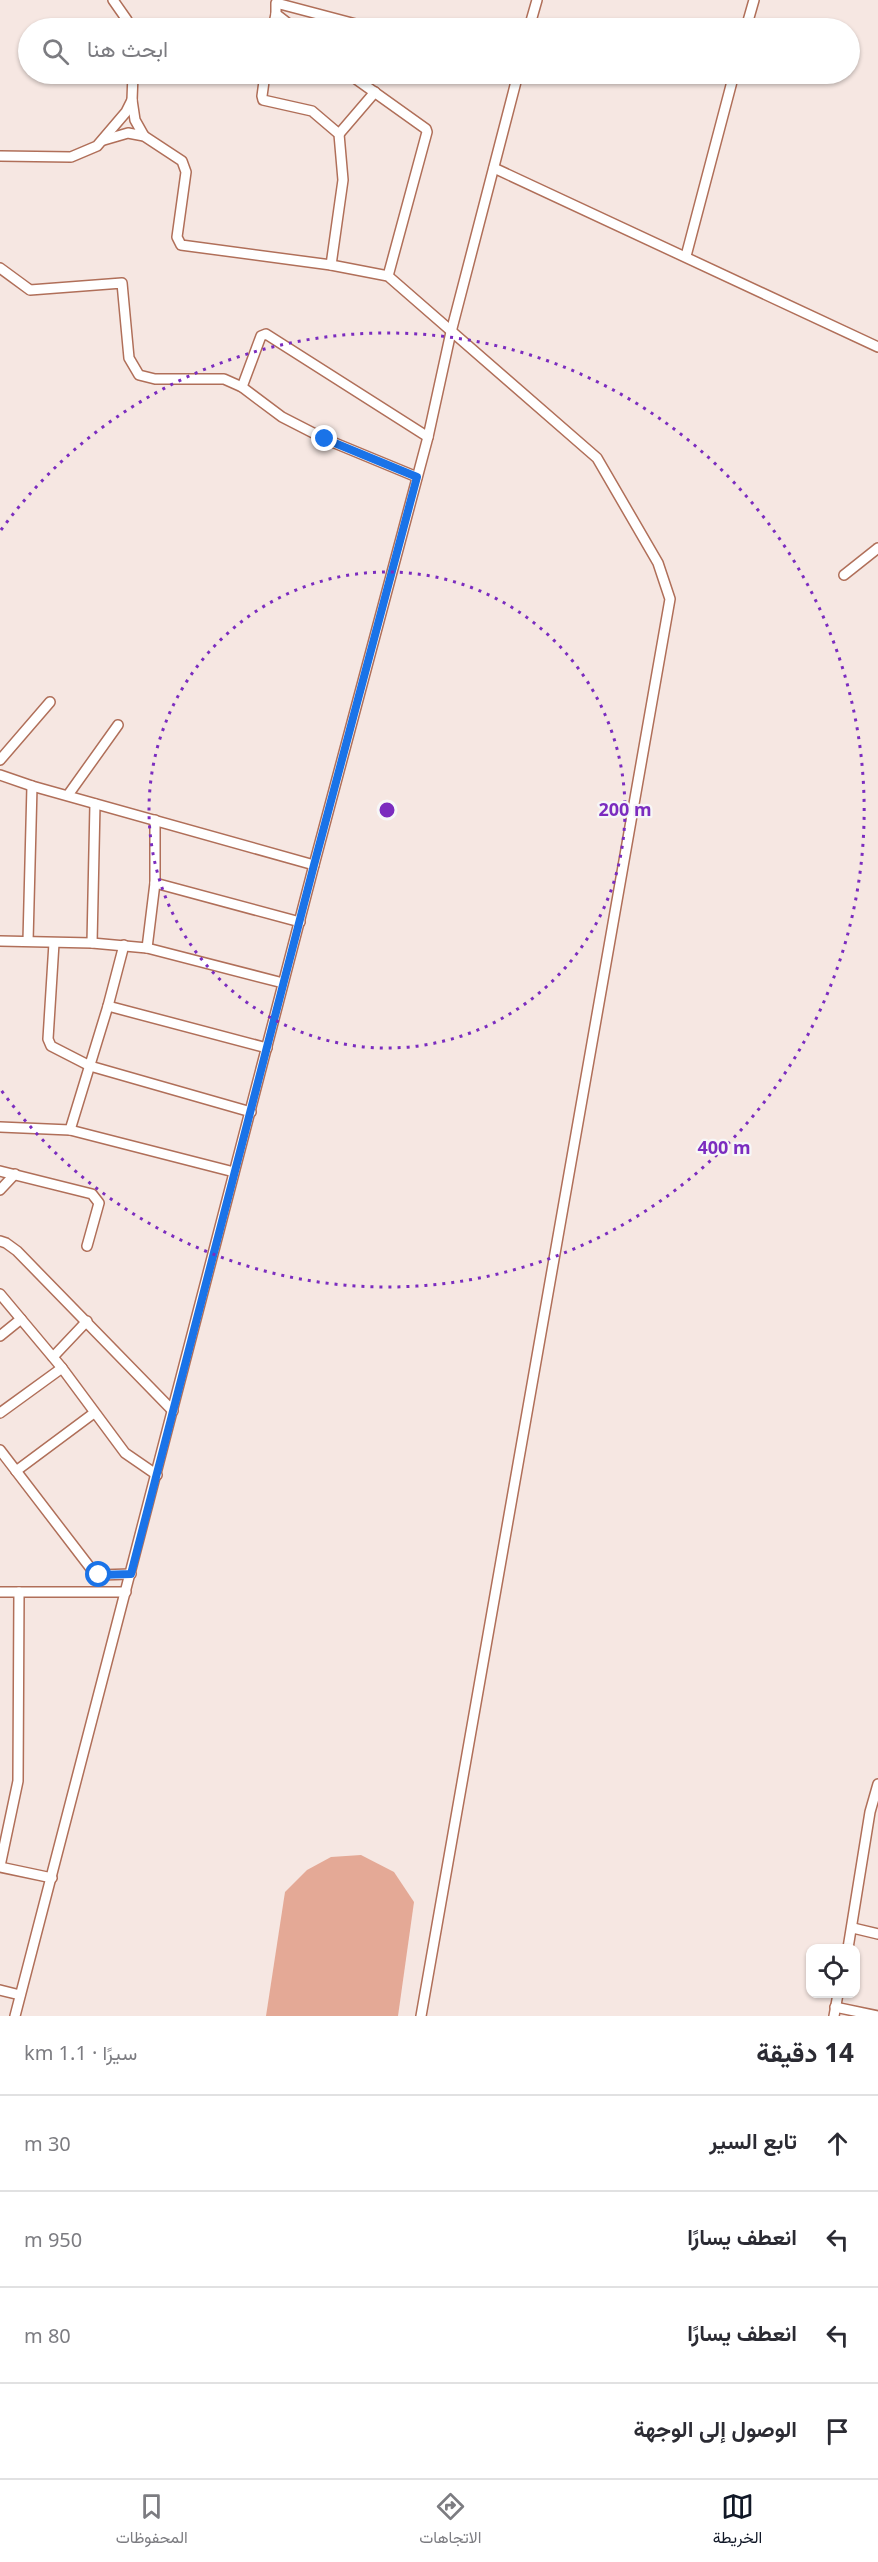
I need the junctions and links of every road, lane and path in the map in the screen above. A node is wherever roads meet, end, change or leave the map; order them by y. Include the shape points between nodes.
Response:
1 (113, 0) edge
2 (537, 0) edge
3 (754, 0) edge
4 (275, 1) edge
5 (276, 14) junction
6 (126, 18) edge
7 (275, 18) edge
8 (281, 18) edge
9 (329, 18) edge
10 (532, 18) edge
11 (749, 18) edge
12 (133, 84) edge
13 (264, 84) edge
14 (363, 84) edge
15 (515, 84) edge
16 (731, 84) edge
17 (375, 92) junction
18 (132, 100) junction
19 (339, 134) junction
20 (144, 136) junction
21 (104, 140) junction
22 (0, 156) edge
23 (494, 168) junction
24 (686, 256) junction
25 (332, 265) junction
26 (0, 268) edge
27 (388, 276) junction
28 (451, 332) junction
29 (878, 346) edge
30 (242, 387) junction
31 (428, 437) junction
32 (417, 477) junction
33 (878, 548) edge
34 (844, 575) dead end
35 (50, 702) dead end
36 (118, 725) dead end
37 (0, 760) edge
38 (0, 775) edge
39 (32, 786) junction
40 (68, 795) junction
41 (95, 804) junction
42 (155, 820) junction
43 (314, 865) junction
44 (155, 883) junction
45 (300, 922) junction
46 (0, 941) edge
47 (28, 941) junction
48 (54, 943) junction
49 (92, 943) junction
50 (124, 945) junction
51 (147, 948) junction
52 (283, 982) junction
53 (108, 1006) junction
54 (267, 1048) junction
55 (90, 1066) junction
56 (250, 1112) junction
57 (0, 1127) edge
58 (70, 1130) junction
59 (0, 1171) edge
60 (234, 1172) junction
61 (15, 1174) junction
62 (0, 1190) edge
63 (0, 1242) edge
64 (87, 1246) dead end
65 (0, 1294) edge
66 (21, 1319) junction
67 (87, 1321) junction
68 (0, 1336) edge
69 (53, 1357) junction
70 (62, 1368) junction
71 (173, 1411) junction
72 (0, 1413) edge
73 (94, 1413) junction
74 (0, 1450) edge
75 (16, 1471) junction
76 (157, 1475) junction
77 (131, 1574) junction
78 (0, 1592) edge
79 (19, 1592) junction
80 (126, 1592) junction
81 (878, 1784) edge
82 (874, 1813) edge
83 (0, 1866) edge
84 (52, 1878) junction
85 (853, 1928) junction
86 (878, 1934) edge
87 (849, 1944) edge
88 (0, 1990) edge
89 (20, 1995) junction
90 (835, 2012) edge
91 (15, 2016) edge
92 (421, 2016) edge
93 (878, 2016) edge

1 - 6 street
2 - 10 street
3 - 11 street
4 - 5 street
4 - 9 street
5 - 7 street
5 - 8 street
12 - 18 street
13 - 19 street via 263,100 312,111
14 - 17 street
15 - 23 street
16 - 24 street
17 - 19 street
17 - 27 street via 427,132
18 - 20 street via 135,120
18 - 21 street
19 - 25 street via 343,180
20 - 21 street via 128,133
20 - 25 street via 182,160 185,166 177,237 182,245
21 - 22 street via 71,157
23 - 24 street
23 - 28 street
24 - 29 street
25 - 27 street
26 - 30 street via 30,291 122,283 129,358 139,375 155,379 224,379
27 - 28 street
28 - 31 street
28 - 92 street via 597,458 658,563 670,599
30 - 31 street via 261,336 266,334
30 - 32 street via 282,417
31 - 32 street
32 - 43 street
33 - 34 street
35 - 37 street
36 - 40 street
38 - 39 street
39 - 40 street
39 - 47 street
40 - 41 street
41 - 42 street
41 - 49 street
42 - 43 street
42 - 44 street
43 - 45 street
44 - 45 street
44 - 51 street
45 - 52 street
46 - 47 street
47 - 48 street
48 - 49 street
48 - 55 street via 48,1039 56,1051
49 - 50 street
50 - 51 street
50 - 53 street
51 - 52 street
52 - 54 street
53 - 54 street
53 - 55 street
54 - 56 street
55 - 56 street
55 - 58 street
56 - 60 street
57 - 58 street
58 - 60 street
59 - 61 street
60 - 71 street
61 - 62 street
61 - 64 street via 97,1197 99,1203
63 - 67 street via 17,1251
65 - 66 street
66 - 68 street
66 - 69 street
67 - 69 street
67 - 71 street
69 - 70 street
70 - 72 street
70 - 73 street
71 - 76 street
73 - 75 street
73 - 76 street via 125,1453
74 - 75 street
75 - 77 street via 92,1570 99,1575
76 - 77 street
77 - 80 street
78 - 79 street
79 - 80 street
79 - 83 street via 18,1781
80 - 84 street
81 - 82 street
82 - 85 street
83 - 84 street
84 - 89 street
85 - 86 street
85 - 87 street
88 - 89 street
89 - 91 street
90 - 93 street

